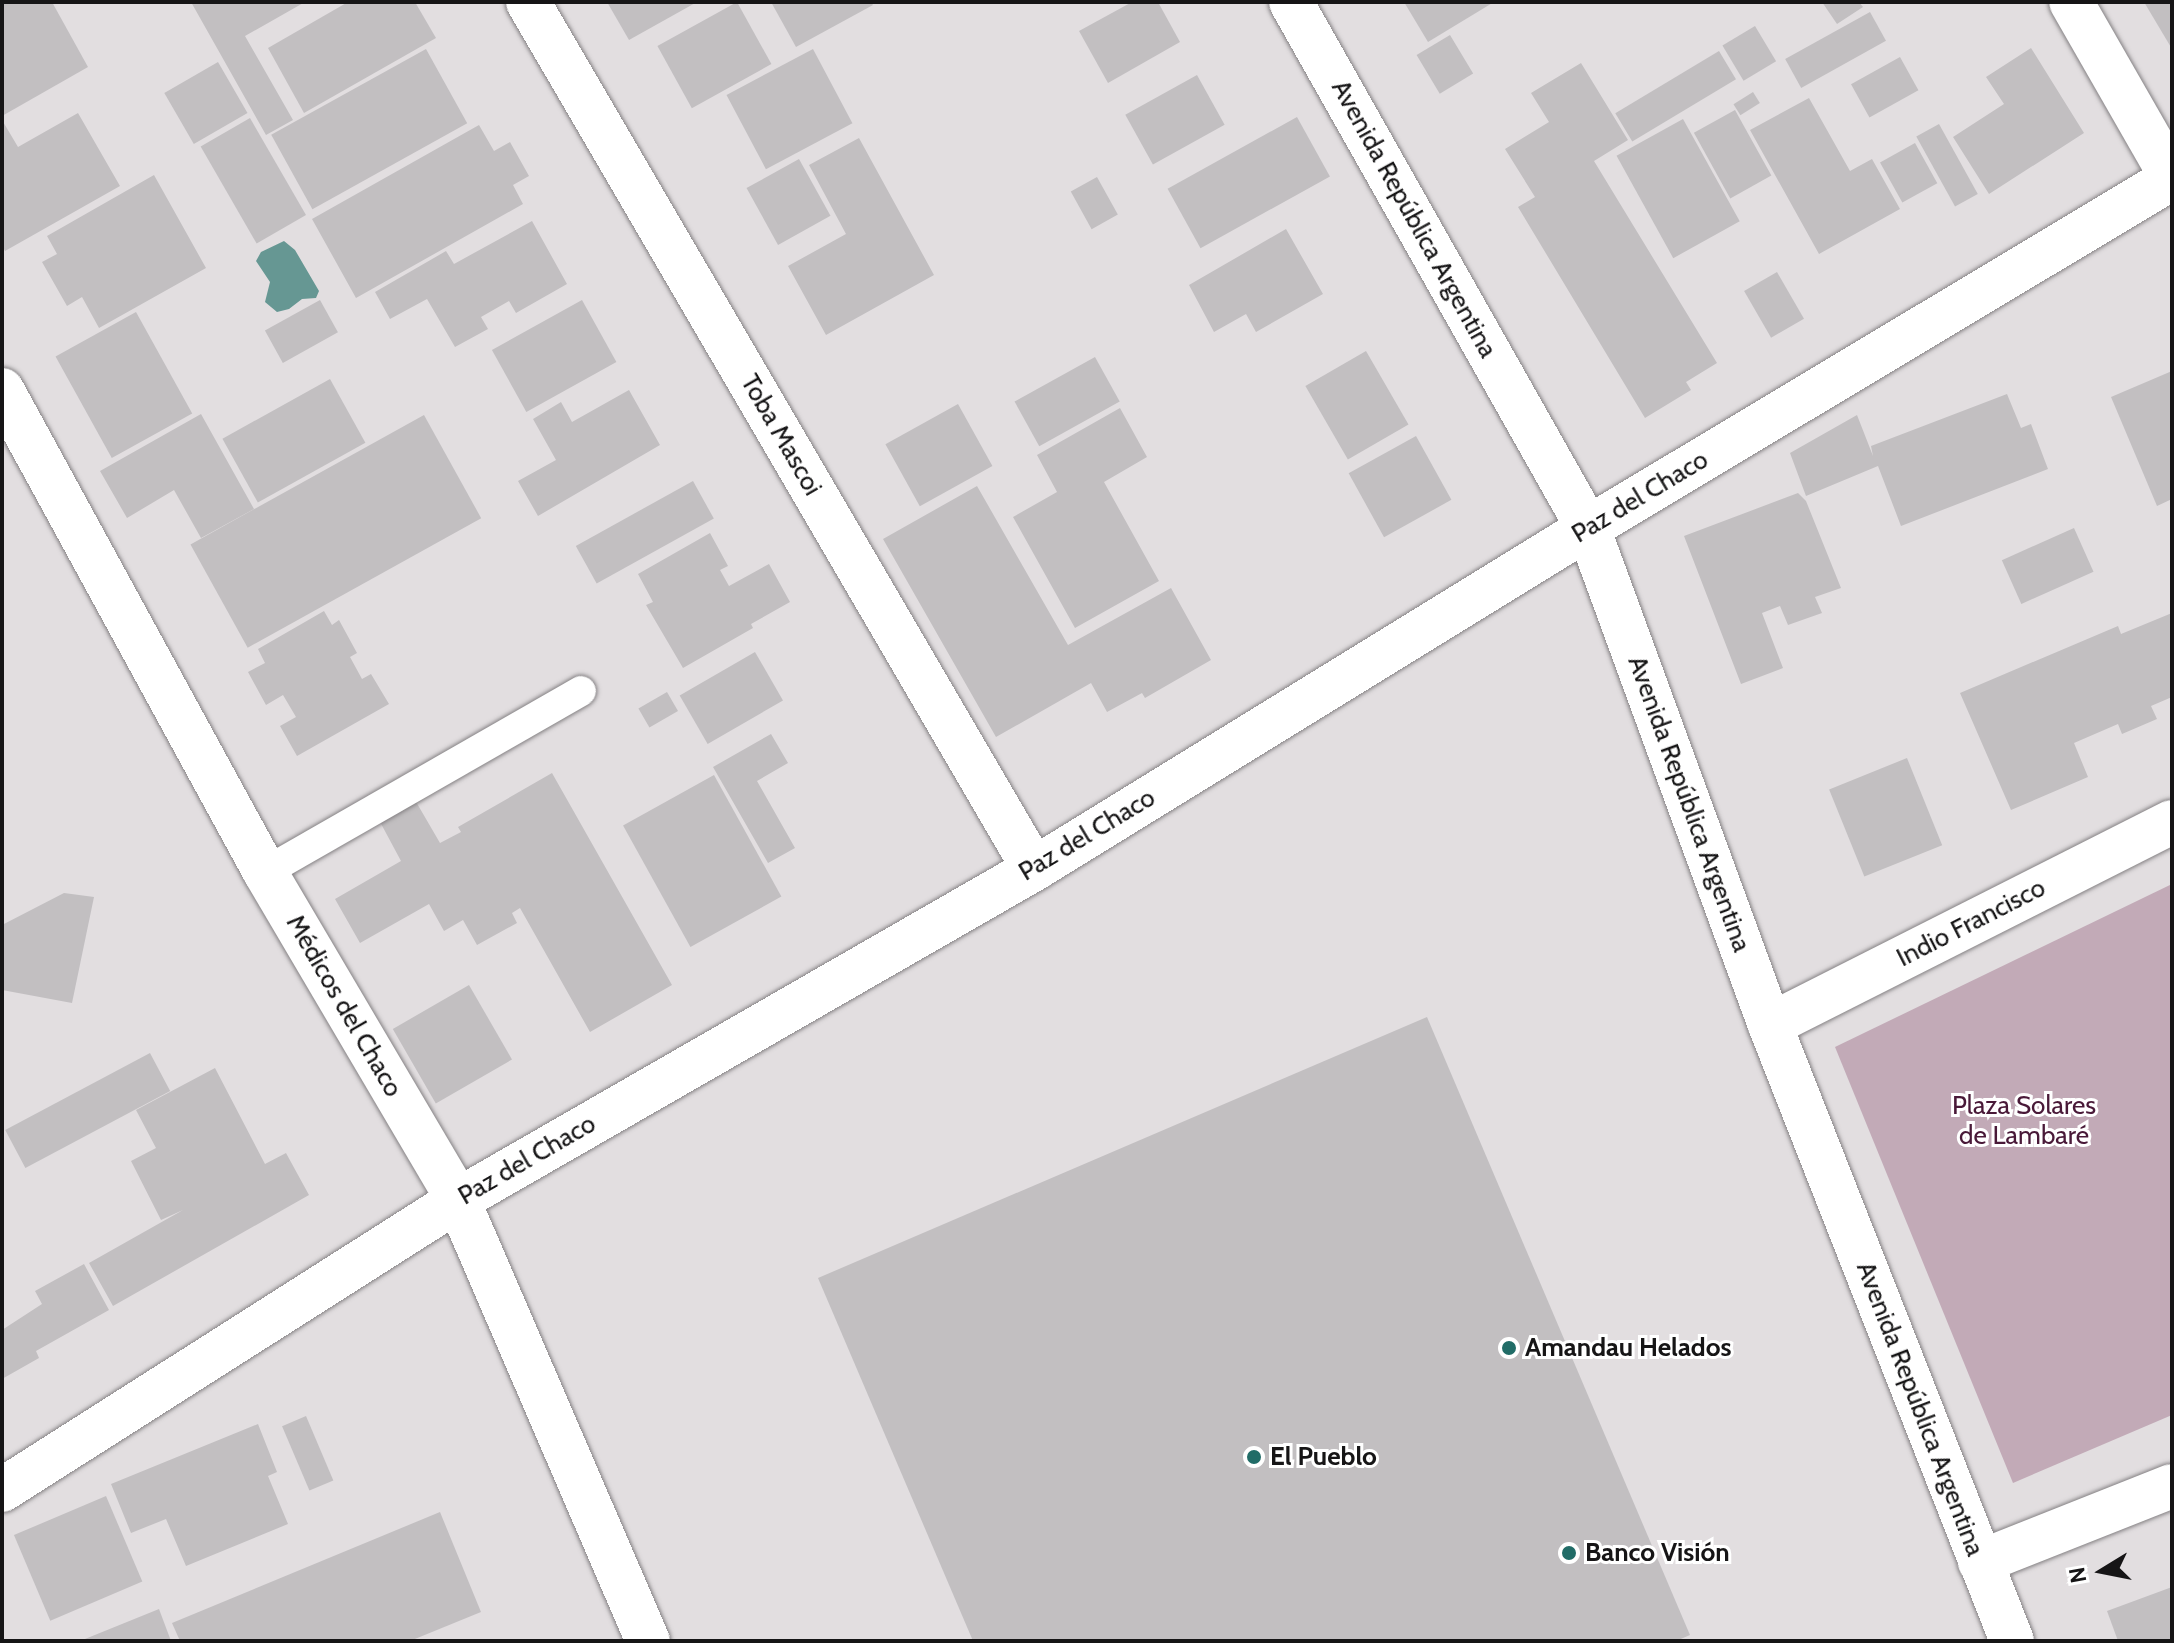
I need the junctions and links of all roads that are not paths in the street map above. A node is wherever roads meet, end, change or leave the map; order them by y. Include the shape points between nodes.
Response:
1 (528, 2) edge
2 (1291, 2) edge
3 (2071, 2) edge
4 (2172, 178) edge
5 (2, 390) edge
6 (1588, 528) junction
7 (581, 691) dead end
8 (2172, 822) edge
9 (1034, 869) junction
10 (265, 872) junction
11 (1770, 1025) junction
12 (458, 1200) junction
13 (2172, 1486) edge
14 (2, 1490) edge
15 (1980, 1562) junction
16 (648, 1641) edge
17 (2012, 1641) edge

1 - 9 street, Toba Mascoi
2 - 6 street, Avenida República Argentina
3 - 4 street
4 - 6 street, Paz del Chaco
5 - 10 street, Médicos del Chaco
6 - 9 street, Paz del Chaco
6 - 11 street, Avenida República Argentina
7 - 10 lane
8 - 11 street, Indio Francisco
9 - 12 street, Paz del Chaco
10 - 12 street, Médicos del Chaco
11 - 15 street, Avenida República Argentina
12 - 14 street, Paz del Chaco
12 - 16 street, Médicos del Chaco
13 - 15 street
15 - 17 street, Avenida República Argentina

